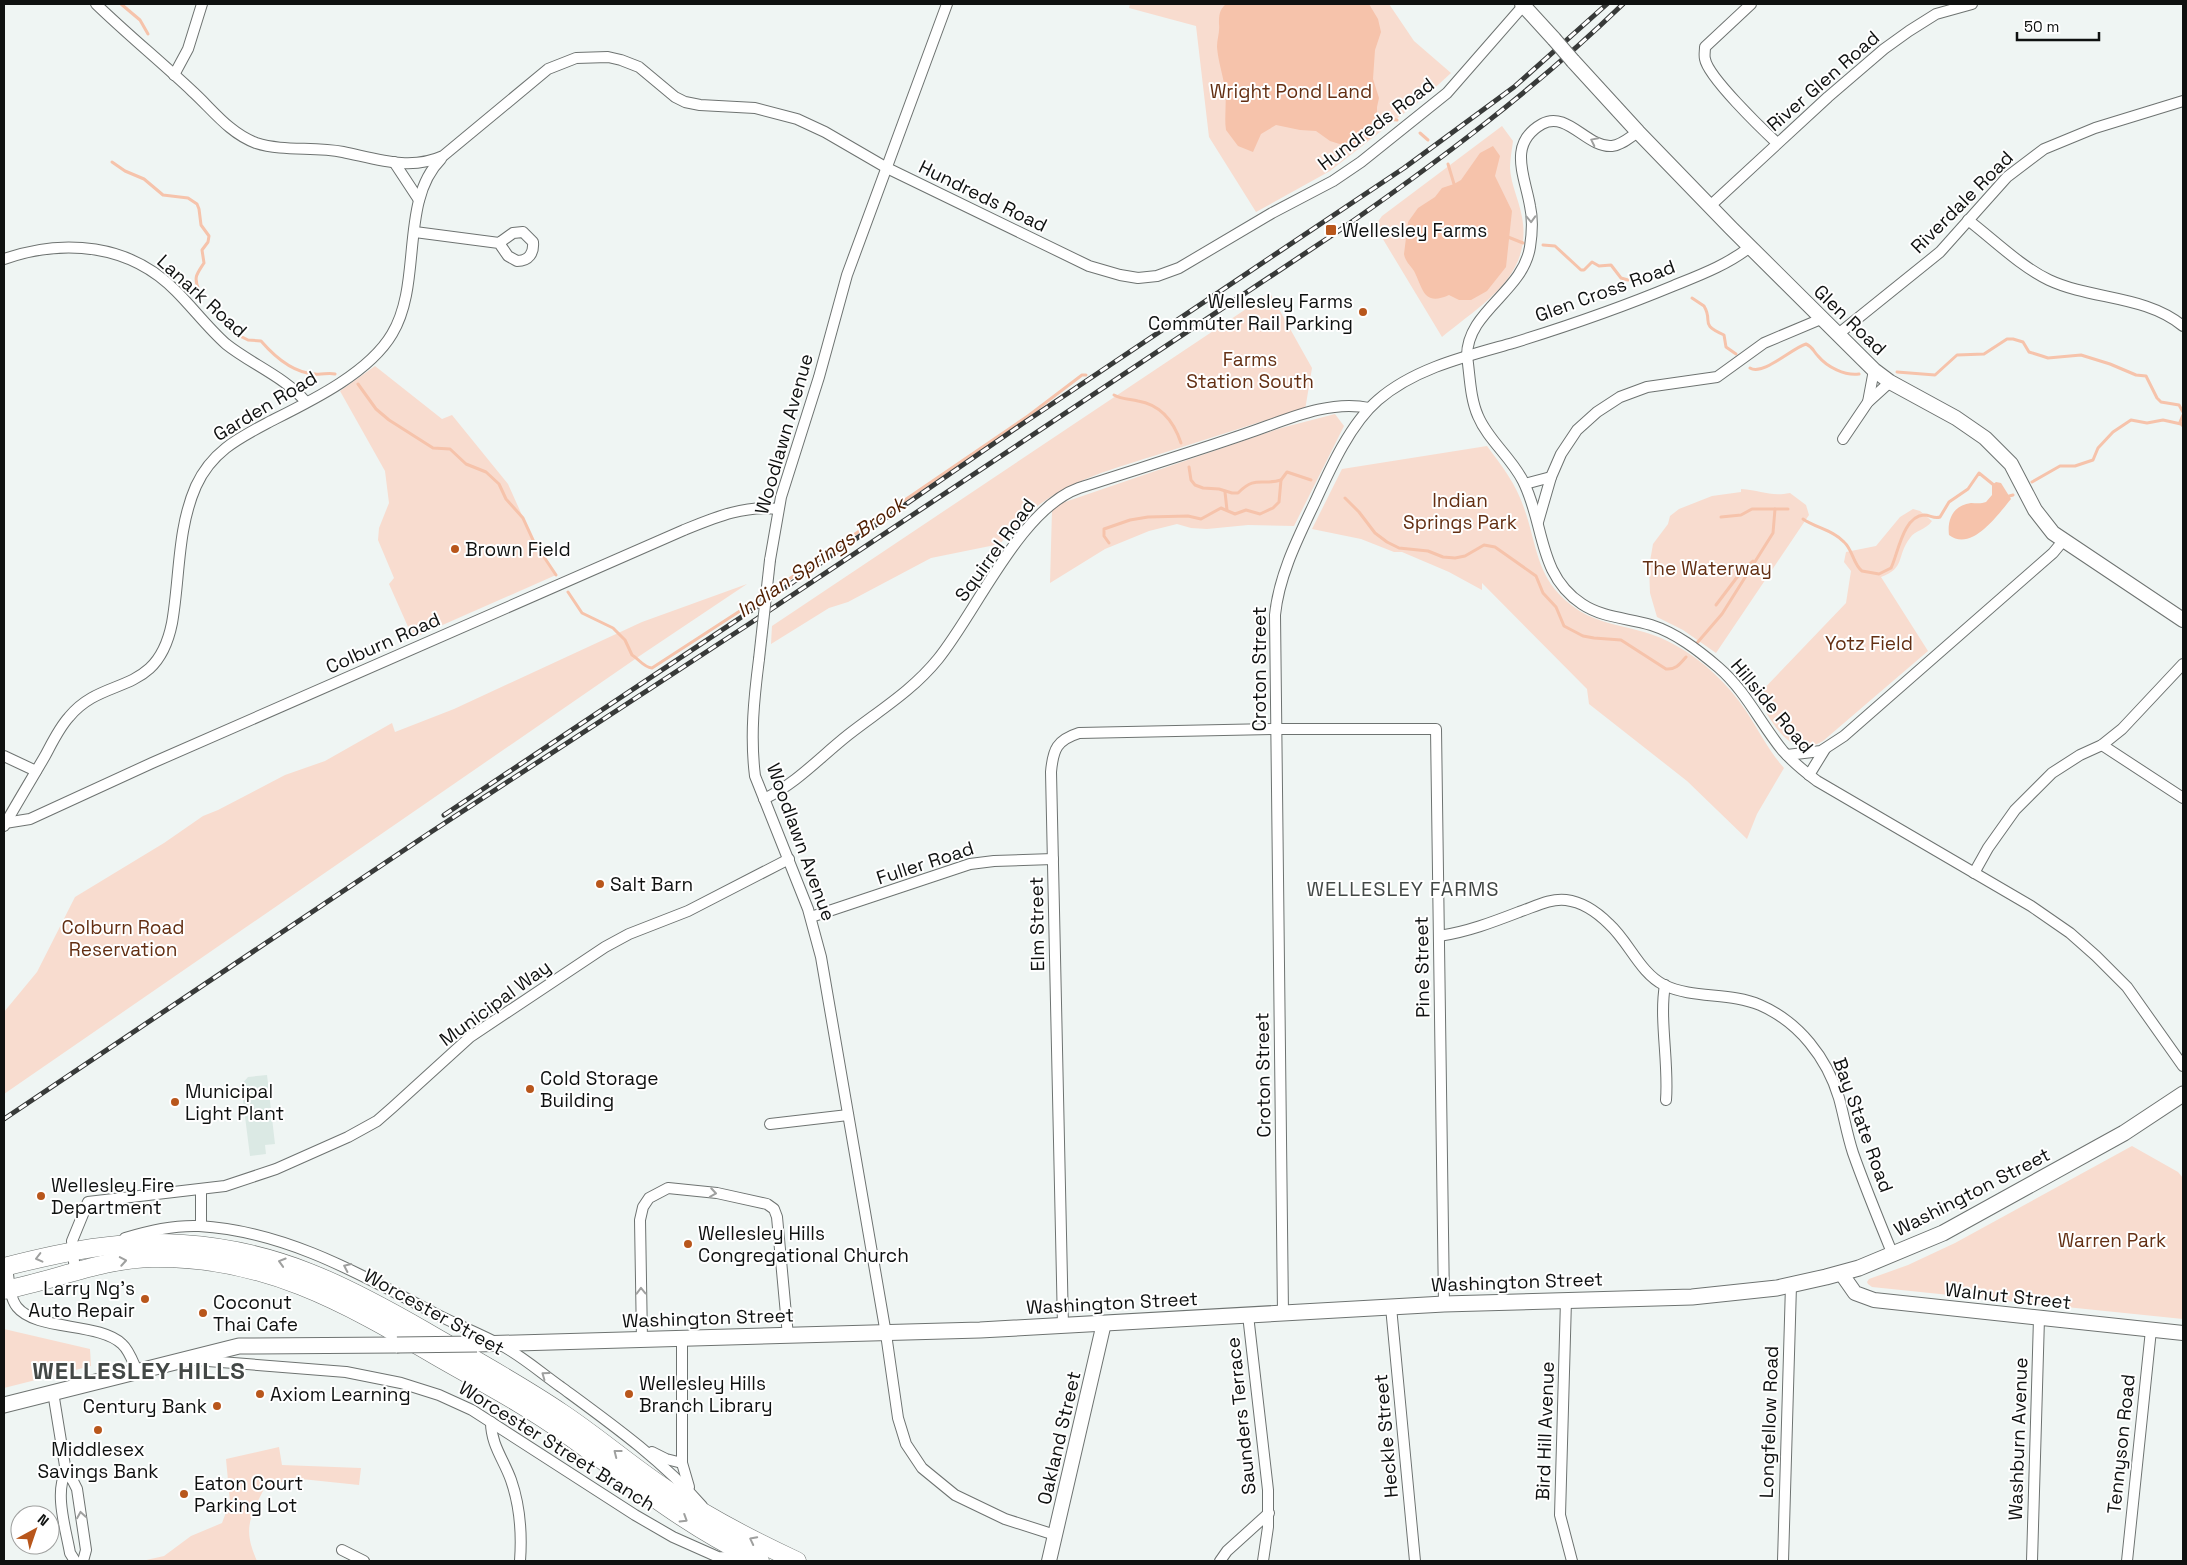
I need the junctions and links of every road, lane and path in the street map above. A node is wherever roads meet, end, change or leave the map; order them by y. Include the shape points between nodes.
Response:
1 (96, 4) edge
2 (202, 4) edge
3 (947, 4) edge
4 (1751, 4) edge
5 (1972, 4) edge
6 (1522, 5) edge
7 (174, 75) junction
8 (2183, 100) edge
9 (1638, 132) junction
10 (1777, 144) junction
11 (443, 156) junction
12 (394, 162) junction
13 (886, 168) junction
14 (419, 200) junction
15 (1710, 206) junction
16 (1968, 220) junction
17 (415, 232) junction
18 (499, 243) dead end
19 (1750, 247) junction
20 (4, 259) edge
21 (1821, 319) junction
22 (2183, 326) edge
23 (1837, 335) junction
24 (1466, 356) junction
25 (1874, 370) junction
26 (1890, 382) junction
27 (306, 402) junction
28 (1868, 402) junction
29 (1370, 408) junction
30 (1843, 438) dead end
31 (1551, 477) junction
32 (1525, 484) junction
33 (778, 509) junction
34 (1538, 523) junction
35 (2063, 542) junction
36 (2183, 620) edge
37 (2183, 664) edge
38 (1276, 728) junction
39 (2102, 745) junction
40 (1825, 749) junction
41 (4, 756) edge
42 (1787, 756) junction
43 (36, 771) junction
44 (1809, 775) junction
45 (2183, 798) edge
46 (764, 799) junction
47 (4, 825) edge
48 (1053, 859) junction
49 (788, 860) junction
50 (1974, 873) junction
51 (811, 917) junction
52 (1439, 936) junction
53 (1665, 985) junction
54 (2183, 1066) edge
55 (2183, 1094) edge
56 (1666, 1100) dead end
57 (848, 1115) junction
58 (770, 1124) dead end
59 (201, 1190) junction
60 (201, 1226) junction
61 (100, 1246) junction
62 (72, 1250) junction
63 (1893, 1255) junction
64 (5, 1266) edge
65 (75, 1272) junction
66 (1841, 1273) junction
67 (1791, 1285) junction
68 (7, 1290) edge
69 (1566, 1300) junction
70 (1444, 1304) junction
71 (1391, 1307) junction
72 (1283, 1313) junction
73 (1248, 1315) junction
74 (2039, 1318) junction
75 (1104, 1323) junction
76 (1063, 1326) junction
77 (2151, 1330) junction
78 (2183, 1333) edge
79 (886, 1334) junction
80 (788, 1336) junction
81 (682, 1339) junction
82 (642, 1340) junction
83 (500, 1344) junction
84 (276, 1345) junction
85 (181, 1360) junction
86 (277, 1365) junction
87 (137, 1371) junction
88 (53, 1392) junction
89 (4, 1405) edge
90 (492, 1422) junction
91 (626, 1437) junction
92 (682, 1463) junction
93 (66, 1472) junction
94 (693, 1496) junction
95 (1269, 1513) junction
96 (712, 1518) junction
97 (1055, 1535) junction
98 (342, 1550) dead end
99 (715, 1558) edge
100 (757, 1560) edge
101 (75, 1561) edge
102 (83, 1561) edge
103 (364, 1561) edge
104 (520, 1561) edge
105 (797, 1561) edge
106 (1049, 1561) edge
107 (1220, 1561) edge
108 (1263, 1561) edge
109 (1415, 1561) edge
110 (1572, 1561) edge
111 (1783, 1561) edge
112 (2032, 1561) edge
113 (2127, 1561) edge

1 - 7 street, Hundreds Road
2 - 7 street via 188,49
3 - 13 street, Woodlawn Avenue
4 - 10 street via 1705,47 1705,60 1736,102
5 - 10 street, River Glen Road via 1936,14 1908,30 1828,96
6 - 9 street, Glen Road, bridge
6 - 13 street, Hundreds Road via 1442,98 1352,168 1179,268 1157,276 1126,276 1089,266
7 - 12 street, Hundreds Road via 226,124 251,141 279,148 332,149
8 - 16 street, Riverdale Road via 2095,128 2044,149 2007,177
9 - 15 street, Glen Road
9 -> 24 street via 1609,146 1595,142 1565,124 1550,121 1541,124 1528,136 1520,160 1531,212 1532,234 1528,255 1517,279 1474,328
10 - 15 street, River Glen Road
11 - 12 street, Hundreds Road via 422,163
11 - 13 street, Hundreds Road via 544,71 570,60 599,56 639,67 685,102 754,108 790,117 824,132
11 - 14 street, Garden Road via 427,176
12 - 14 street
13 - 33 street, Woodlawn Avenue via 846,275
14 - 17 street, Garden Road
15 - 19 street, Glen Road
16 - 22 street via 2050,280 2157,310
16 - 23 street, Riverdale Road via 1924,266
17 - 18 street
17 - 27 street, Garden Road via 404,304 392,334 381,350 361,368
19 - 21 street, Glen Road
19 - 24 street, Glen Cross Road via 1720,266 1608,313
20 - 27 street, Lanark Road via 40,249 70,246 106,251 135,262 167,282 228,345 294,390
21 - 23 street, Glen Road
21 - 31 street via 1764,343 1717,378 1647,387 1610,403 1592,415 1573,435
23 - 25 street, Glen Road
24 - 29 street, Croton Street via 1409,380
24 - 32 street, Hillside Road via 1478,416
25 - 26 street, Glen Road
25 - 28 street
26 - 28 street
26 - 35 street, Glen Road via 1956,418 2000,452 2015,470 2039,516
27 - 43 street, Garden Road via 234,441 210,463 196,487 186,515 172,623 159,656 142,676 77,708 64,722
28 - 30 street
29 - 38 street, Croton Street via 1325,480 1280,585 1275,615
29 - 46 street, Squirrel Road via 1339,406 1274,423 1079,488 1057,499 1032,523 993,575 948,645 919,681 849,734 787,788
31 - 32 street
31 - 34 street
32 - 34 street, Hillside Road
33 - 46 street, Woodlawn Avenue, bridge via 752,722 755,776
33 - 47 street, Colburn Road via 745,509 684,530 70,802 24,821
34 - 42 street, Hillside Road via 1550,568 1573,597 1592,610 1657,627 1689,645 1739,688
35 - 36 street, Glen Road
35 - 40 street via 1850,731
37 - 39 street via 2122,729
38 - 48 street, Elm Street via 1086,733 1066,737 1052,756
38 - 52 street, Pine Street via 1436,729
38 - 72 street, Croton Street
39 - 45 street
39 - 50 street via 2052,773 2015,810
40 - 42 street
40 - 44 street
41 - 43 street
42 - 44 street, Hillside Road
43 - 47 street, Garden Road
44 - 50 street, Hillside Road
46 - 49 street, Woodlawn Avenue
48 - 51 street, Fuller Road via 970,864
48 - 76 street, Elm Street
49 - 51 street, Woodlawn Avenue
49 - 59 street, Municipal Way via 688,911 622,937 596,952 470,1037 400,1102 360,1131 264,1174 231,1185
50 - 54 street, Hillside Road via 2044,915 2096,956 2136,997
51 - 57 street, Woodlawn Avenue
52 - 53 street, Bay State Road via 1479,927 1550,902 1570,901 1608,922 1650,974
52 - 70 street, Pine Street
53 - 56 street
53 - 63 street, Bay State Road via 1685,991 1732,996 1761,1005 1787,1021 1816,1050 1836,1089 1854,1155
55 - 63 main road, Washington Street via 2135,1126 1982,1213
57 - 58 street
57 - 79 street, Woodlawn Avenue
59 - 60 street
59 - 62 street, Municipal Way via 88,1202 73,1237
60 - 61 street, Worcester Street Branch via 158,1229
83 -> 60 street, Worcester Street Branch via 316,1254 249,1234
61 - 62 highway, Worcester Street
96 -> 61 highway, Worcester Street via 528,1391 340,1284 291,1265 225,1248 154,1242
62 -> 64 highway, Worcester Street
62 - 65 street, Municipal Way
63 - 66 main road, Washington Street
64 - 68 street
65 - 68 highway, Worcester Street
65 -> 100 highway, Worcester Street via 131,1259 190,1259 249,1268 323,1294 526,1408 660,1504
66 - 67 main road, Washington Street
66 - 74 street, Walnut Street via 1853,1291 1867,1298
67 - 69 main road, Washington Street via 1710,1296
67 - 111 street, Longfellow Road
68 - 87 street via 17,1307 30,1316 118,1340
69 - 70 main road, Washington Street
69 - 110 street, Bird Hill Avenue via 1560,1515
70 - 71 main road, Washington Street
71 - 72 main road, Washington Street
71 - 109 street, Heckle Street
72 - 73 main road, Washington Street
73 - 75 main road, Washington Street
73 - 95 street, Saunders Terrace
74 - 77 street, Walnut Street
74 - 112 street, Washburn Avenue
75 - 76 main road, Washington Street
75 - 97 street, Oakland Street
76 - 79 main road, Washington Street
77 - 78 street, Walnut Street
77 - 113 street, Tennyson Road
79 - 80 main road, Washington Street
79 - 97 street, Woodlawn Avenue via 900,1427 911,1453 922,1468 945,1489 966,1502
80 - 81 main road, Washington Street
82 -> 80 street via 640,1220 649,1198 668,1188 717,1193 767,1204 774,1209
81 - 82 main road, Washington Street
81 - 92 street
82 - 83 main road, Washington Street
83 - 84 main road, Washington Street, bridge
91 -> 83 street, Worcester Street Branch
84 - 85 main road, Washington Street via 239,1346
84 - 86 street
85 - 86 street, Worcester Street Branch
85 - 87 main road, Washington Street
86 - 90 street, Worcester Street Branch via 346,1372 401,1383 451,1400
87 - 88 main road, Washington Street
88 - 89 main road, Washington Street
88 - 93 street
90 - 99 street, Worcester Street Branch via 635,1515
90 - 104 street via 492,1439 516,1496
91 - 92 street via 663,1458
91 - 94 street, Worcester Street Branch via 675,1476
92 - 94 street
93 - 101 street via 60,1492 70,1553
102 -> 93 street via 86,1550 77,1489
94 - 96 street, Worcester Street Branch
95 - 107 street, Saunders Terrace
95 - 108 street, Saunders Terrace
105 -> 96 highway, Worcester Street
97 - 106 street, Oakland Street
98 - 103 street
99 - 100 street, Worcester Street Branch

